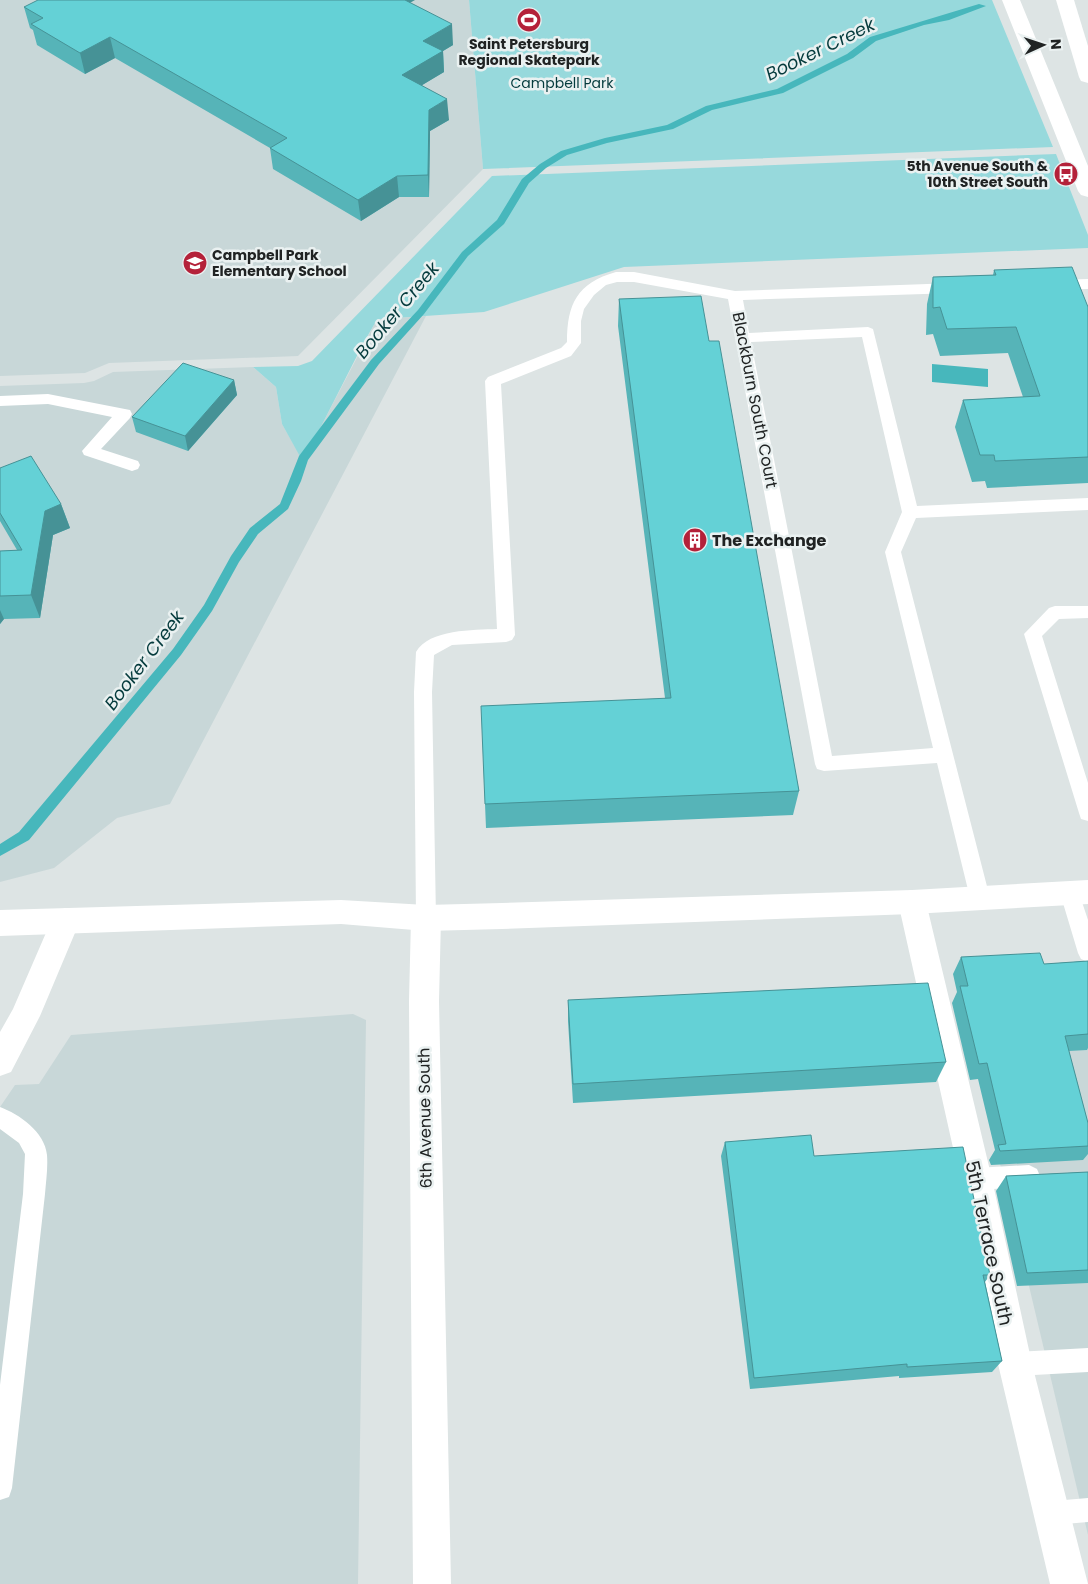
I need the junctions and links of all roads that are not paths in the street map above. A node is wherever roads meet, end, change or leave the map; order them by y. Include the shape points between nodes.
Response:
1 (1011, 0) edge
2 (1065, 0) edge
3 (1088, 77) edge
4 (1088, 192) edge
5 (1088, 284) edge
6 (1045, 285) edge
7 (968, 288) edge
8 (735, 296) junction
9 (743, 338) junction
10 (0, 401) edge
11 (132, 465) dead end
12 (1088, 504) edge
13 (910, 512) junction
14 (1088, 612) edge
15 (425, 652) joint
16 (944, 755) junction
17 (1088, 813) edge
18 (1079, 893) edge
19 (980, 898) junction
20 (912, 902) junction
21 (426, 918) junction
22 (65, 921) junction
23 (0, 923) edge
24 (1088, 953) edge
25 (0, 1062) edge
26 (0, 1117) edge
27 (1050, 1175) edge
28 (976, 1179) junction
29 (1088, 1360) edge
30 (1015, 1364) junction
31 (0, 1488) edge
32 (1088, 1510) edge
33 (1053, 1513) junction
34 (432, 1584) edge
35 (1069, 1584) edge

1 - 4 main road
2 - 3 main road
5 - 6 lane
7 - 8 lane, Blackburn South Court
8 - 9 lane, Blackburn South Court
8 - 15 lane via 634,277 601,282 577,308 574,343 566,352 493,381 506,636 450,638
9 - 13 lane via 868,332
9 - 16 lane, Blackburn South Court via 824,764
10 - 11 lane via 48,400 124,414 90,451
12 - 13 lane
13 - 16 lane via 893,552
14 - 17 lane via 1055,613 1033,634
15 - 21 lane, 6th Avenue South
16 - 19 lane
18 - 19 main road
18 - 24 lane
19 - 20 main road
20 - 21 main road
20 - 28 main road, 5th Terrace South
21 - 22 main road via 341,912
21 - 34 main road, 6th Avenue South via 424,1002
22 - 23 main road
22 - 25 main road via 25,1016
26 - 31 lane via 27,1136 36,1153
27 - 28 lane
28 - 30 main road, 5th Terrace South
29 - 30 lane
30 - 33 main road, 5th Terrace South
32 - 33 lane
33 - 35 main road, 5th Terrace South

